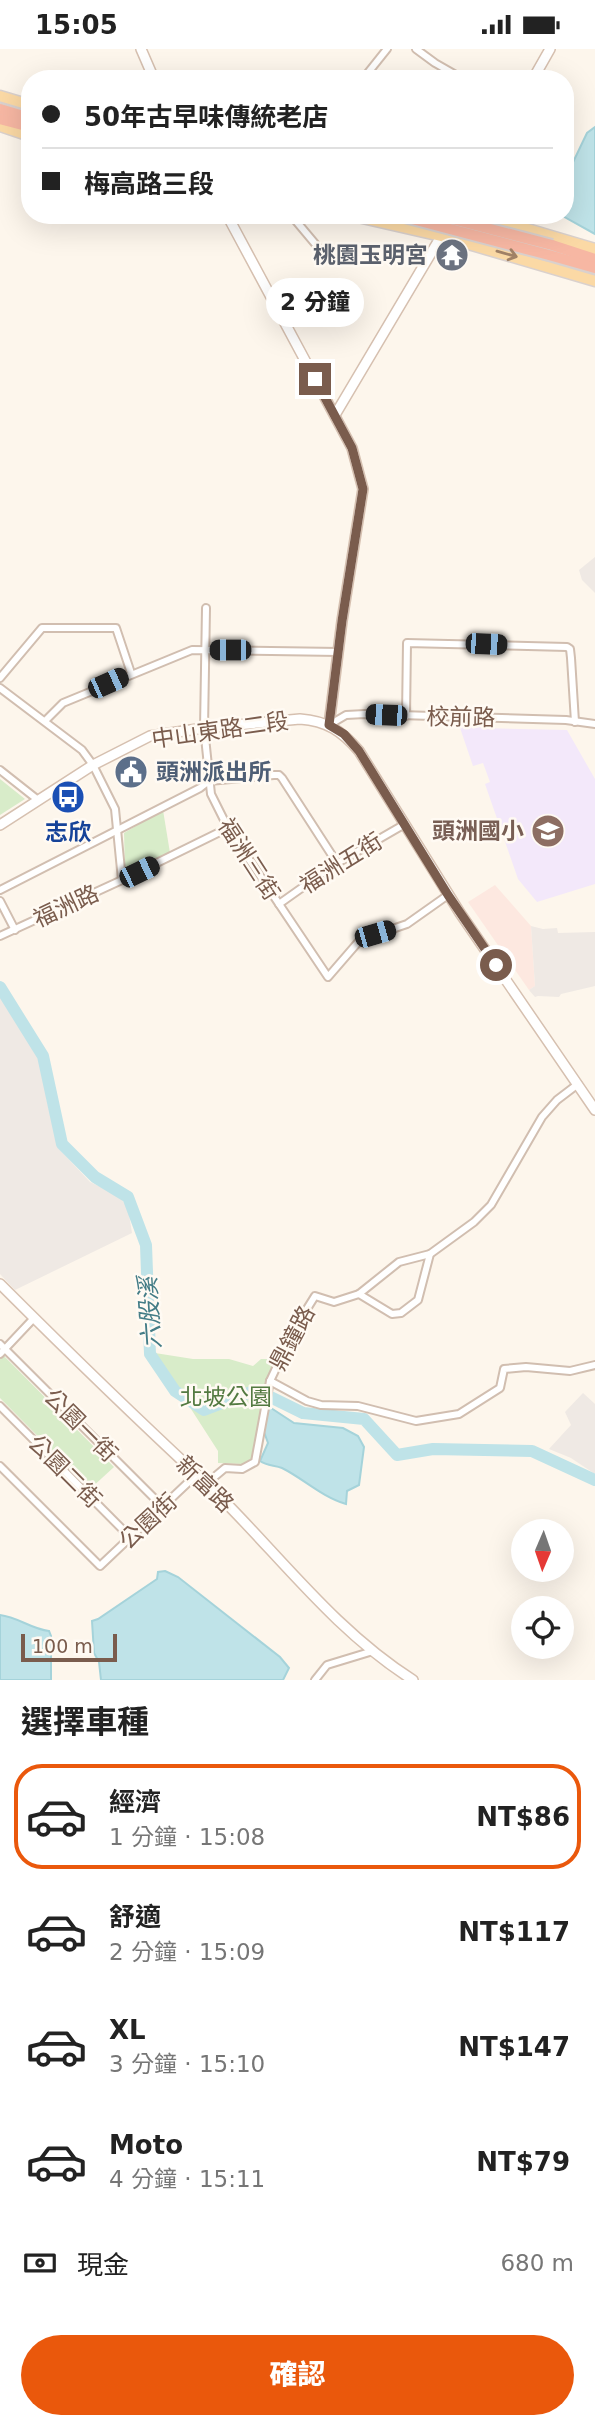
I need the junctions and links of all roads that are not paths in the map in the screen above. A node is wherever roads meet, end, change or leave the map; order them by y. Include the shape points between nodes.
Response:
1 (141, 49) edge
2 (387, 49) edge
3 (416, 49) edge
4 (550, 49) edge
5 (150, 70) edge
6 (370, 70) edge
7 (447, 70) edge
8 (538, 70) edge
9 (0, 96) edge
10 (21, 102) edge
11 (0, 109) edge
12 (21, 115) edge
13 (0, 119) edge
14 (21, 125) edge
15 (0, 127) edge
16 (21, 134) edge
17 (232, 224) edge
18 (299, 224) edge
19 (388, 224) edge
20 (431, 224) edge
21 (448, 224) edge
22 (469, 224) edge
23 (510, 224) edge
24 (441, 236) junction
25 (317, 246) dead end
26 (595, 249) edge
27 (595, 259) edge
28 (595, 268) edge
29 (595, 281) edge
30 (335, 415) junction
31 (206, 608) dead end
32 (206, 650) junction
33 (339, 652) junction
34 (131, 673) junction
35 (0, 678) edge
36 (0, 688) edge
37 (406, 716) junction
38 (45, 721) junction
39 (575, 722) junction
40 (595, 724) edge
41 (329, 725) junction
42 (204, 728) junction
43 (93, 765) junction
44 (0, 770) edge
45 (209, 781) junction
46 (38, 800) junction
47 (405, 824) junction
48 (0, 825) edge
49 (228, 828) junction
50 (118, 831) junction
51 (337, 863) junction
52 (122, 880) junction
53 (0, 890) edge
54 (448, 895) junction
55 (0, 901) edge
56 (279, 904) junction
57 (15, 930) junction
58 (0, 936) edge
59 (578, 1084) junction
60 (595, 1110) edge
61 (430, 1254) junction
62 (0, 1284) edge
63 (359, 1294) junction
64 (34, 1318) junction
65 (2, 1349) edge
66 (595, 1366) edge
67 (270, 1381) junction
68 (0, 1406) edge
69 (0, 1466) edge
70 (196, 1475) junction
71 (206, 1484) junction
72 (162, 1506) junction
73 (130, 1537) junction
74 (373, 1651) junction
75 (315, 1680) edge
76 (413, 1680) edge

1 - 5 street
2 - 6 street
3 - 7 street
4 - 8 street
9 - 10 main road
11 - 12 highway
13 - 14 highway
15 - 16 main road
17 - 30 street
18 - 25 street
19 - 24 main road
20 - 28 highway, bridge
21 - 24 street
22 - 27 highway, bridge
23 - 26 main road
24 -> 29 main road
24 - 30 street
30 - 33 street via 352,448 363,489
31 - 32 street, 福洲三街
32 - 33 street
32 - 34 street via 183,652
32 - 42 street, 福洲三街
33 - 41 street
34 - 35 street via 116,628 42,628
34 - 38 street via 63,703
36 - 38 street, 福洲路
37 - 39 street, 校前路
37 - 39 street via 407,643 567,647
37 - 41 street, 校前路 via 346,715
38 - 43 street, 福洲路 via 82,750
39 - 40 street, 校前路
41 - 42 street, 中山東路二段 via 300,719
41 - 47 street via 359,751
42 - 43 street, 中山東路二段 via 150,736
42 - 45 street, 福洲三街
43 - 46 street, 中山東路二段
43 - 50 street, 福洲路 via 112,799
44 - 46 street
45 - 49 street, 福洲三街
45 - 50 street
45 - 51 street via 279,775
46 - 48 street, 中山東路二段
47 - 51 street, 福洲五街
47 - 54 street
49 - 52 street
49 - 56 street, 福洲三街
50 - 52 street, 福洲路
50 - 53 street
51 - 56 street, 福洲五街
52 - 57 street, 福洲路
54 - 56 street, 福洲三街 via 407,924 360,940 328,977
54 - 59 street
55 - 57 street
57 - 58 street, 福洲路
59 - 60 street
59 - 61 street via 542,1117 491,1205
61 - 63 street via 399,1262
61 - 63 street via 418,1300 401,1313 392,1314
62 - 64 street, 新富路
63 - 67 street, 鼎鐘路 via 334,1302 314,1296
64 - 65 street
64 - 70 street, 新富路
65 - 72 street, 公園一街
66 - 67 street via 570,1371 504,1370 500,1388 459,1414 416,1421 358,1406 321,1405
67 - 71 street, 鼎鐘路 via 255,1462 242,1469 225,1468
68 - 73 street, 公園二街
69 - 73 street, 公園街 via 100,1566
70 - 71 street, 新富路
70 - 72 street, 公園街
71 - 74 street, 新富路
72 - 73 street, 公園街
74 - 75 street via 327,1665
74 - 76 street, 新富路

